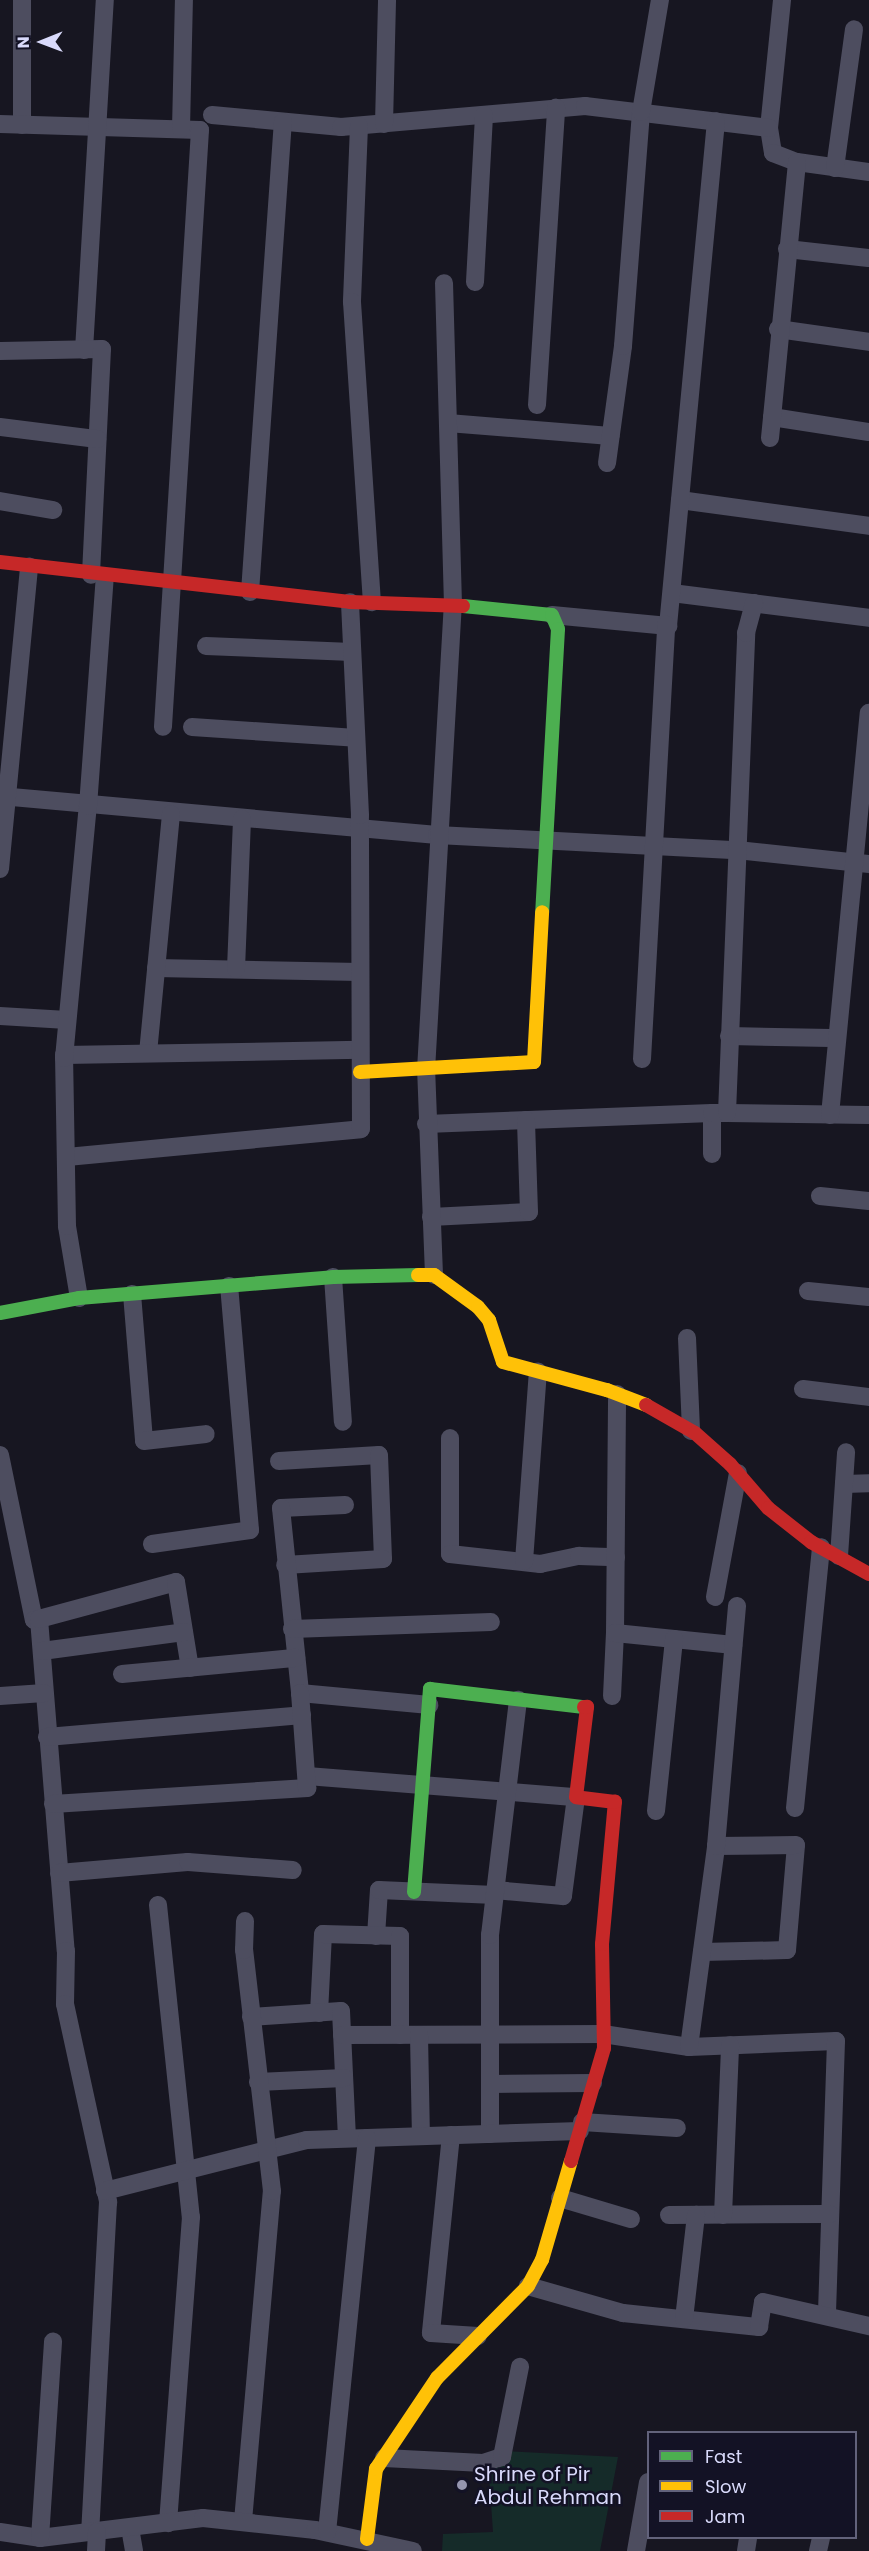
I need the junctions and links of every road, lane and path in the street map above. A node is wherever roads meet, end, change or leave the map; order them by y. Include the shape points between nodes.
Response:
1 (22, 0) edge
2 (105, 0) edge
3 (184, 0) edge
4 (387, 0) edge
5 (660, 0) edge
6 (782, 0) edge
7 (854, 29) dead end
8 (556, 108) junction
9 (641, 112) junction
10 (212, 115) dead end
11 (484, 115) junction
12 (716, 121) junction
13 (283, 122) junction
14 (0, 124) edge
15 (22, 124) junction
16 (384, 124) junction
17 (359, 126) junction
18 (96, 127) junction
19 (769, 128) junction
20 (181, 129) junction
21 (797, 162) junction
22 (835, 168) junction
23 (869, 172) edge
24 (787, 249) junction
25 (869, 258) edge
26 (444, 282) dead end
27 (475, 282) dead end
28 (778, 329) junction
29 (869, 342) edge
30 (84, 350) junction
31 (0, 351) edge
32 (537, 405) dead end
33 (772, 417) junction
34 (448, 423) junction
35 (0, 427) edge
36 (869, 432) edge
37 (610, 436) junction
38 (770, 438) dead end
39 (98, 439) junction
40 (607, 463) dead end
41 (680, 500) junction
42 (0, 501) edge
43 (53, 510) dead end
44 (869, 526) edge
45 (0, 562) edge
46 (29, 566) junction
47 (98, 576) junction
48 (171, 584) junction
49 (250, 592) junction
50 (672, 593) junction
51 (350, 602) junction
52 (372, 602) junction
53 (754, 603) junction
54 (453, 605) junction
55 (552, 615) junction
56 (869, 618) edge
57 (666, 626) junction
58 (206, 646) dead end
59 (352, 652) junction
60 (869, 713) edge
61 (163, 727) dead end
62 (192, 727) dead end
63 (356, 738) junction
64 (867, 746) edge
65 (4, 797) edge
66 (88, 806) junction
67 (171, 814) junction
68 (242, 819) junction
69 (360, 827) junction
70 (437, 835) junction
71 (546, 841) junction
72 (655, 846) junction
73 (737, 850) junction
74 (862, 863) edge
75 (0, 869) edge
76 (156, 968) junction
77 (236, 969) junction
78 (360, 972) junction
79 (0, 1016) edge
80 (67, 1020) junction
81 (729, 1036) junction
82 (831, 1038) dead end
83 (360, 1050) junction
84 (148, 1053) junction
85 (64, 1055) junction
86 (642, 1059) dead end
87 (426, 1070) junction
88 (360, 1072) junction
89 (720, 1113) junction
90 (830, 1115) junction
91 (869, 1115) edge
92 (526, 1120) junction
93 (426, 1124) junction
94 (712, 1154) dead end
95 (67, 1157) junction
96 (820, 1196) dead end
97 (869, 1201) edge
98 (431, 1217) junction
99 (434, 1275) junction
100 (333, 1277) junction
101 (229, 1286) junction
102 (808, 1291) dead end
103 (132, 1294) junction
104 (869, 1297) edge
105 (79, 1298) junction
106 (0, 1313) edge
107 (687, 1338) dead end
108 (538, 1372) junction
109 (803, 1389) dead end
110 (617, 1394) junction
111 (869, 1397) edge
112 (343, 1422) dead end
113 (691, 1431) junction
114 (207, 1434) dead end
115 (450, 1438) dead end
116 (846, 1452) dead end
117 (0, 1455) edge
118 (279, 1461) dead end
119 (738, 1473) junction
120 (869, 1483) edge
121 (844, 1484) junction
122 (345, 1505) dead end
123 (152, 1544) dead end
124 (820, 1547) junction
125 (839, 1556) junction
126 (616, 1557) junction
127 (524, 1561) junction
128 (285, 1565) junction
129 (869, 1574) edge
130 (715, 1597) dead end
131 (737, 1606) dead end
132 (39, 1619) junction
133 (491, 1622) dead end
134 (292, 1629) junction
135 (184, 1632) junction
136 (615, 1633) junction
137 (674, 1639) junction
138 (733, 1645) junction
139 (42, 1651) junction
140 (296, 1658) junction
141 (190, 1668) junction
142 (122, 1674) dead end
143 (44, 1693) junction
144 (300, 1693) junction
145 (0, 1696) edge
146 (612, 1696) dead end
147 (518, 1700) junction
148 (429, 1706) junction
149 (303, 1715) junction
150 (47, 1737) junction
151 (307, 1776) junction
152 (422, 1786) junction
153 (507, 1792) junction
154 (576, 1797) junction
155 (53, 1804) junction
156 (795, 1808) dead end
157 (656, 1811) dead end
158 (716, 1846) junction
159 (293, 1870) dead end
160 (59, 1873) junction
161 (414, 1892) junction
162 (495, 1893) junction
163 (158, 1905) dead end
164 (244, 1922) dead end
165 (376, 1936) junction
166 (702, 1952) junction
167 (319, 2013) junction
168 (251, 2017) junction
169 (490, 2034) junction
170 (603, 2034) junction
171 (342, 2035) junction
172 (400, 2035) junction
173 (419, 2035) junction
174 (730, 2045) junction
175 (689, 2047) junction
176 (344, 2078) junction
177 (258, 2082) junction
178 (593, 2083) junction
179 (490, 2084) junction
180 (581, 2126) junction
181 (677, 2128) dead end
182 (490, 2134) junction
183 (451, 2135) junction
184 (421, 2136) junction
185 (347, 2138) junction
186 (367, 2138) junction
187 (266, 2151) junction
188 (186, 2171) junction
189 (105, 2191) junction
190 (560, 2198) junction
191 (830, 2214) junction
192 (669, 2215) dead end
193 (696, 2215) junction
194 (723, 2215) junction
195 (631, 2219) dead end
196 (528, 2286) junction
197 (827, 2316) junction
198 (684, 2319) junction
199 (869, 2326) edge
200 (478, 2336) junction
201 (53, 2341) dead end
202 (520, 2367) dead end
203 (384, 2458) junction
204 (647, 2488) edge
205 (243, 2522) junction
206 (168, 2523) junction
207 (130, 2528) junction
208 (0, 2532) edge
209 (93, 2532) junction
210 (327, 2532) junction
211 (40, 2538) junction
212 (368, 2539) junction
213 (96, 2551) edge
214 (134, 2551) edge
215 (413, 2551) edge
216 (636, 2551) edge

1 - 15 street
2 - 18 street via 103,91
3 - 20 street
4 - 16 street
5 - 9 street
6 - 19 street
7 - 22 street
8 - 9 street via 585,106
8 - 11 street
8 - 32 street
9 - 12 street
9 - 37 street via 623,346
10 - 13 street
11 - 16 street
11 - 27 street
12 - 19 street
12 - 41 street
13 - 17 street
13 - 49 street
14 - 15 street
15 - 18 street
16 - 17 street
17 - 52 street via 352,302
18 - 20 street
18 - 30 street
19 - 21 street via 773,153
20 - 48 street via 200,130
21 - 22 street
21 - 24 street
22 - 23 street
24 - 25 street
24 - 28 street
26 - 34 street
28 - 29 street
28 - 33 street
30 - 31 street
30 - 39 street via 102,349
33 - 36 street
33 - 38 street
34 - 37 street
34 - 54 street
35 - 39 street
37 - 40 street
39 - 47 street
41 - 44 street
41 - 50 street
42 - 43 street
45 - 46 street
46 - 47 street
46 - 65 street
47 - 48 street
47 - 66 street
48 - 49 street
48 - 61 street
49 - 51 street
50 - 53 street
50 - 57 street
51 - 52 street
51 - 59 street
52 - 54 street
53 - 56 street
53 - 73 street via 746,633
54 - 55 street
54 - 70 street
55 - 57 street
55 - 71 street via 558,629
57 - 72 street
58 - 59 street
59 - 63 street
60 - 64 street
62 - 63 street
63 - 69 street
64 - 74 street
65 - 66 street
65 - 75 street
66 - 67 street
66 - 80 street
67 - 68 street
67 - 76 street
68 - 69 street
68 - 77 street
69 - 70 street
69 - 78 street
70 - 71 street
70 - 87 street
71 - 72 street
71 - 87 street via 534,1062
72 - 73 street
72 - 86 street
73 - 74 street
73 - 81 street
74 - 90 street
76 - 77 street
76 - 84 street
77 - 78 street
78 - 83 street
79 - 80 street
80 - 85 street
81 - 82 street
81 - 89 street
83 - 84 street
83 - 88 street
84 - 85 street
85 - 95 street
87 - 88 street
87 - 93 street
88 - 95 street via 361,1129
89 - 90 street
89 - 92 street
89 - 94 street
90 - 91 street
92 - 93 street
92 - 98 street via 529,1212
93 - 98 street
95 - 105 street via 67,1226
96 - 97 street
98 - 99 street
99 - 100 street
99 - 108 street via 478,1307 489,1320 503,1362
100 - 101 street
100 - 112 street
101 - 103 street
101 - 123 street via 250,1530
102 - 104 street
103 - 105 street
103 - 114 street via 144,1441
105 - 106 street
107 - 113 street
108 - 110 street
108 - 127 street
109 - 111 street
110 - 113 street via 651,1407
110 - 126 street
113 - 119 street
115 - 127 street via 450,1554
116 - 121 street
117 - 132 street via 34,1620
118 - 128 street via 379,1455 383,1559
119 - 124 street via 768,1508
119 - 130 street
120 - 121 street
121 - 125 street
122 - 128 street via 281,1508
124 - 125 street
124 - 156 street
125 - 129 street
126 - 127 street via 579,1556 540,1564
126 - 136 street
128 - 134 street
131 - 138 street
132 - 135 street via 176,1582
132 - 139 street
133 - 134 street
134 - 140 street
135 - 139 street
135 - 141 street
136 - 137 street
136 - 146 street
137 - 138 street
137 - 157 street
138 - 158 street
139 - 143 street
140 - 141 street
140 - 144 street
141 - 142 street
143 - 145 street
143 - 150 street
144 - 148 street
144 - 149 street
147 - 148 street via 430,1689
147 - 153 street
147 - 154 street via 587,1707
148 - 152 street
149 - 150 street
149 - 151 street
150 - 155 street
151 - 152 street
151 - 155 street via 307,1788
152 - 153 street
152 - 161 street
153 - 154 street
153 - 162 street
154 - 162 street via 563,1896
154 - 170 street via 615,1802 602,1944
155 - 160 street
158 - 166 street
158 - 166 street via 796,1845 787,1950
159 - 160 street via 188,1862
160 - 189 street via 66,1951 65,2004
161 - 162 street
161 - 165 street via 379,1890
162 - 169 street via 490,1935
163 - 188 street
164 - 168 street
165 - 167 street via 323,1934
165 - 172 street via 400,1936
166 - 175 street
167 - 168 street
167 - 171 street via 341,2011
168 - 177 street
169 - 170 street
169 - 173 street
169 - 179 street
170 - 175 street
170 - 178 street
171 - 172 street
171 - 176 street
172 - 173 street
173 - 184 street
174 - 175 street
174 - 191 street via 836,2041
174 - 194 street
176 - 177 street
176 - 185 street
177 - 187 street
178 - 179 street
178 - 180 street
179 - 182 street
180 - 181 street
180 - 182 street
180 - 190 street
182 - 183 street
183 - 184 street
183 - 200 street via 430,2333
184 - 186 street
185 - 186 street
185 - 187 street via 307,2140
186 - 210 street
187 - 188 street
187 - 205 street via 272,2191
188 - 189 street
188 - 206 street via 191,2217
189 - 209 street
190 - 195 street
190 - 196 street via 542,2260
191 - 194 street
191 - 197 street
192 - 193 street
193 - 194 street
193 - 198 street
196 - 198 street via 623,2313
196 - 200 street
197 - 198 street via 763,2302 759,2327
197 - 199 street
200 - 203 street via 437,2378
201 - 211 street
202 - 203 street via 502,2457 483,2463
203 - 212 street via 376,2469
204 - 216 street
205 - 206 street via 203,2518
205 - 210 street
206 - 207 street
207 - 209 street
207 - 214 street
208 - 211 street
209 - 211 street
209 - 213 street
210 - 212 street
212 - 215 street

